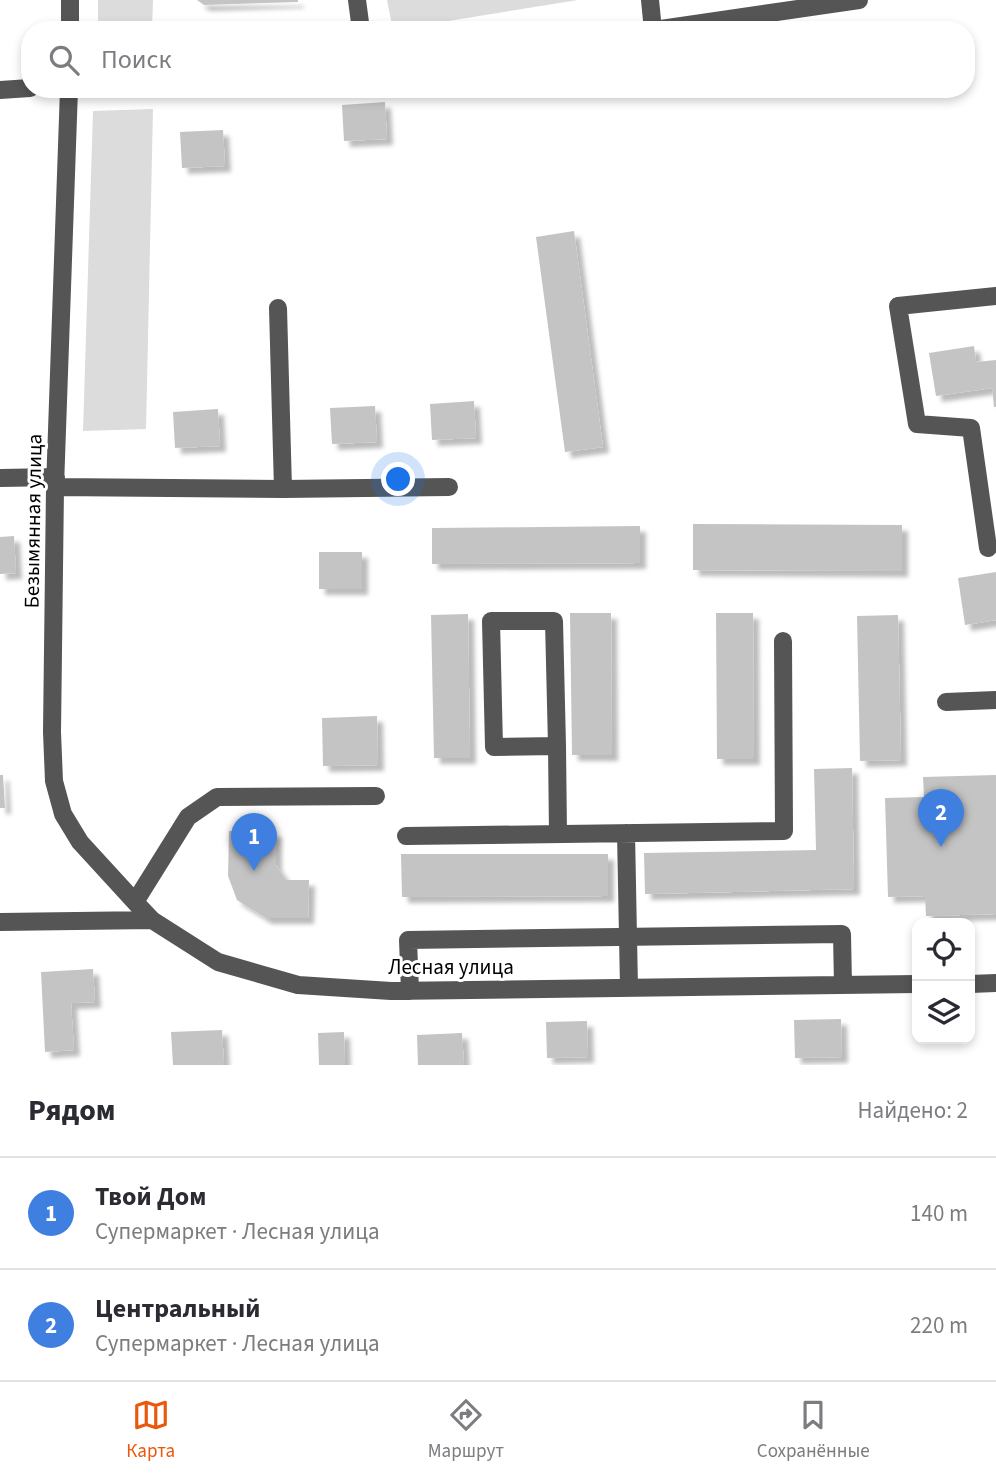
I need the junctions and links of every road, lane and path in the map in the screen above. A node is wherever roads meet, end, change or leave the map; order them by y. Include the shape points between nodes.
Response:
1 (70, 0) edge
2 (357, 0) edge
3 (650, 0) edge
4 (850, 1) edge
5 (70, 21) edge
6 (360, 21) edge
7 (653, 21) edge
8 (715, 21) edge
9 (21, 89) edge
10 (0, 90) edge
11 (69, 98) edge
12 (996, 296) edge
13 (278, 308) dead end
14 (0, 478) edge
15 (55, 482) junction
16 (449, 487) dead end
17 (282, 489) junction
18 (988, 548) dead end
19 (783, 641) dead end
20 (996, 700) edge
21 (946, 702) dead end
22 (557, 746) junction
23 (376, 796) dead end
24 (626, 833) junction
25 (558, 834) junction
26 (406, 836) dead end
27 (135, 902) junction
28 (152, 920) junction
29 (0, 922) edge
30 (628, 937) junction
31 (996, 983) edge
32 (912, 984) edge
33 (975, 984) edge
34 (843, 985) junction
35 (629, 988) junction
36 (411, 991) junction

1 - 5 street
2 - 6 street
3 - 7 street
4 - 8 street
9 - 10 street
11 - 15 street, Безымянная улица
12 - 18 street via 898,306 917,424 971,428
13 - 17 street
14 - 15 street
15 - 17 street
15 - 27 street, Безымянная улица via 54,781 63,814 80,842
16 - 17 street
19 - 24 street via 784,831
20 - 21 street
22 - 22 street via 494,747 491,621 554,621
22 - 25 street
23 - 27 street via 217,797 188,817
24 - 25 street
24 - 30 street
25 - 26 street
27 - 28 street, Безымянная улица
28 - 29 street
28 - 36 street, Лесная улица via 218,962 298,985
30 - 34 street via 842,934
30 - 35 street
30 - 36 street via 408,940
31 - 33 street
32 - 34 street, Лесная улица
34 - 35 street, Лесная улица
35 - 36 street, Лесная улица

